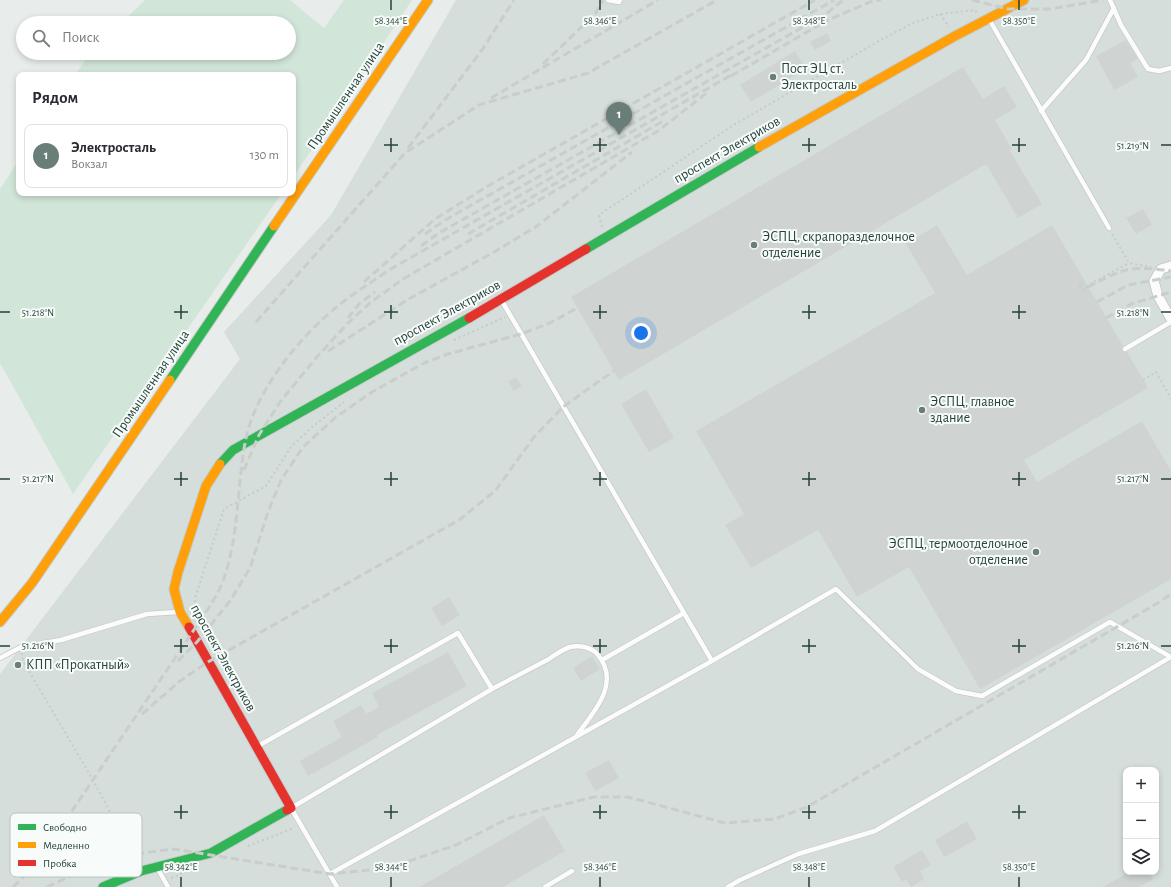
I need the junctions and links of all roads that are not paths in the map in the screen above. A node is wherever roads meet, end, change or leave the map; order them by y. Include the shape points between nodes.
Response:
1 (428, 0) edge
2 (608, 0) edge
3 (620, 0) edge
4 (1024, 0) edge
5 (1110, 0) edge
6 (1114, 8) junction
7 (988, 18) junction
8 (1171, 68) edge
9 (1042, 111) junction
10 (296, 194) edge
11 (295, 196) edge
12 (1109, 228) road end
13 (1171, 266) edge
14 (500, 300) junction
15 (1171, 319) edge
16 (1171, 322) edge
17 (1125, 349) dead end
18 (180, 612) junction
19 (684, 613) junction
20 (0, 622) edge
21 (1171, 657) edge
22 (0, 658) edge
23 (602, 660) junction
24 (712, 661) junction
25 (492, 689) junction
26 (576, 737) junction
27 (256, 747) junction
28 (291, 808) junction
29 (157, 867) junction
30 (142, 871) edge
31 (572, 871) dead end
32 (330, 874) junction
33 (126, 877) edge
34 (103, 887) edge
35 (168, 887) edge
36 (338, 887) edge
37 (545, 887) edge
38 (728, 887) edge

1 - 10 street, Промышленная улица
2 - 3 lane
4 - 7 street, проспект Электриков
5 - 6 lane
6 - 8 lane via 1148,69 1159,71
6 - 9 lane via 1086,60
7 - 9 lane
7 - 14 street, проспект Электриков via 748,153
9 - 12 lane
11 - 20 street, Промышленная улица via 32,583
13 - 15 street via 1161,269 1154,280 1158,296
14 - 18 street, проспект Электриков via 233,450 218,466 206,486 174,589
14 - 19 lane
16 - 17 lane
18 - 22 lane via 148,614 61,640 21,647
18 - 27 street, проспект Электриков
19 - 23 lane
19 - 24 lane
21 - 24 lane via 1110,622 982,696 956,691 918,669 836,589
21 - 38 lane via 875,831 798,854
23 - 25 lane via 594,650 587,647 570,647
23 - 26 lane via 608,674 600,704
24 - 26 lane
25 - 27 lane via 458,633
25 - 28 lane
26 - 32 lane
27 - 28 street, проспект Электриков
28 - 29 street via 212,852
28 - 32 lane
29 - 30 street
29 - 35 lane
31 - 37 lane
32 - 36 lane
33 - 34 street

